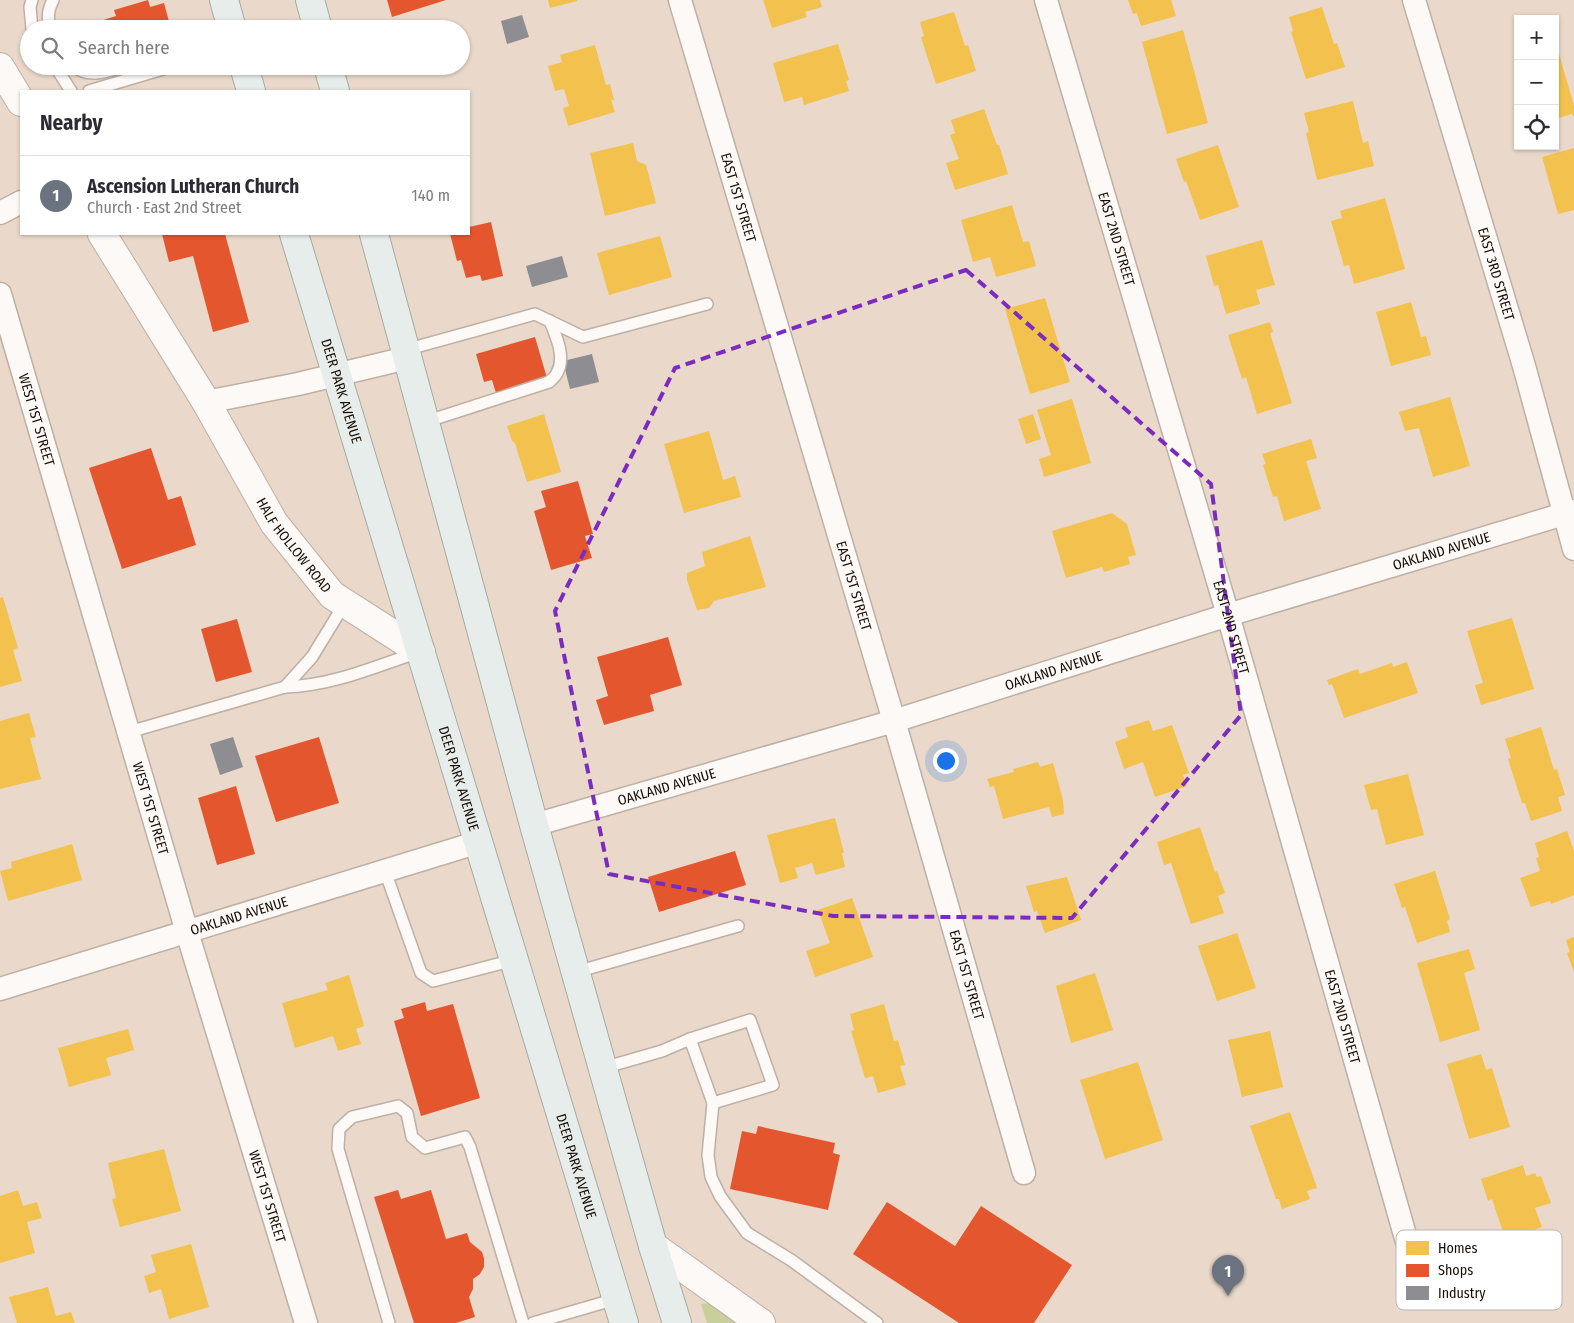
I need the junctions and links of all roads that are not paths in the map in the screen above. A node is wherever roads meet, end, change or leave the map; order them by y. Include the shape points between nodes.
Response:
1 (32, 0) edge
2 (52, 0) edge
3 (224, 0) edge
4 (310, 0) edge
5 (680, 0) edge
6 (1046, 0) edge
7 (1414, 0) edge
8 (31, 20) edge
9 (48, 20) edge
10 (230, 20) edge
11 (316, 20) edge
12 (0, 67) edge
13 (61, 75) edge
14 (143, 75) edge
15 (247, 75) edge
16 (331, 75) edge
17 (70, 90) edge
18 (92, 90) edge
19 (251, 90) edge
20 (335, 90) edge
21 (20, 100) edge
22 (20, 203) edge
23 (0, 213) edge
24 (103, 235) edge
25 (294, 235) edge
26 (374, 235) edge
27 (0, 294) edge
28 (706, 304) dead end
29 (550, 321) junction
30 (406, 354) junction
31 (337, 375) junction
32 (206, 402) junction
33 (425, 422) junction
34 (1569, 513) edge
35 (1574, 549) edge
36 (344, 603) junction
37 (1228, 615) junction
38 (420, 652) junction
39 (285, 687) junction
40 (894, 721) junction
41 (129, 732) junction
42 (534, 825) junction
43 (479, 842) junction
44 (385, 871) junction
45 (738, 926) dead end
46 (187, 932) junction
47 (514, 960) junction
48 (576, 972) junction
49 (0, 989) edge
50 (690, 1039) junction
51 (603, 1068) junction
52 (712, 1103) junction
53 (1024, 1173) dead end
54 (1405, 1230) edge
55 (653, 1246) junction
56 (620, 1311) edge
57 (306, 1323) edge
58 (389, 1323) edge
59 (523, 1323) edge
60 (532, 1323) edge
61 (676, 1323) edge
62 (761, 1323) edge
63 (877, 1323) edge

1 - 8 lane
2 - 9 lane
3 - 10 main road
4 - 11 main road
5 - 40 street, EAST 1ST STREET
6 - 37 street, EAST 2ND STREET
7 - 34 street, EAST 3RD STREET
12 - 21 street
13 - 17 lane
14 - 18 lane
15 - 19 main road
16 - 20 main road
22 - 23 street
24 - 32 street, HALF HOLLOW ROAD
25 - 31 main road, DEER PARK AVENUE
26 - 30 main road
27 - 41 street, WEST 1ST STREET
28 - 29 lane via 583,337
29 - 30 lane via 535,314
29 - 33 lane via 558,342 560,360 557,373 548,382
30 - 31 street
30 - 33 main road
31 - 32 street
31 - 38 main road, DEER PARK AVENUE
32 - 36 street, HALF HOLLOW ROAD via 274,523 332,595
33 - 42 main road
34 - 35 street, EAST 3RD STREET
34 - 37 street, OAKLAND AVENUE
36 - 38 street, HALF HOLLOW ROAD
36 - 39 lane via 312,657
37 - 40 street, OAKLAND AVENUE
37 - 54 street, EAST 2ND STREET
38 - 39 lane via 339,679
38 - 43 main road, DEER PARK AVENUE
39 - 41 lane
40 - 42 street, OAKLAND AVENUE
40 - 53 street, EAST 1ST STREET
41 - 46 street, WEST 1ST STREET
42 - 48 main road
43 - 44 street, OAKLAND AVENUE
43 - 47 main road, DEER PARK AVENUE
44 - 46 street, OAKLAND AVENUE
44 - 47 lane via 421,973 433,981
45 - 48 lane
46 - 49 street, OAKLAND AVENUE
46 - 57 street, WEST 1ST STREET
47 - 56 main road, DEER PARK AVENUE
48 - 51 main road
50 - 51 lane via 662,1051
50 - 52 lane
50 - 52 lane via 750,1020 773,1085
51 - 55 main road
52 - 63 lane via 708,1155 711,1177 736,1219 747,1233 791,1260
55 - 61 main road
55 - 62 street
56 - 60 lane
58 - 59 lane via 338,1149 339,1129 352,1117 398,1106 407,1113 412,1137 425,1148 465,1137

